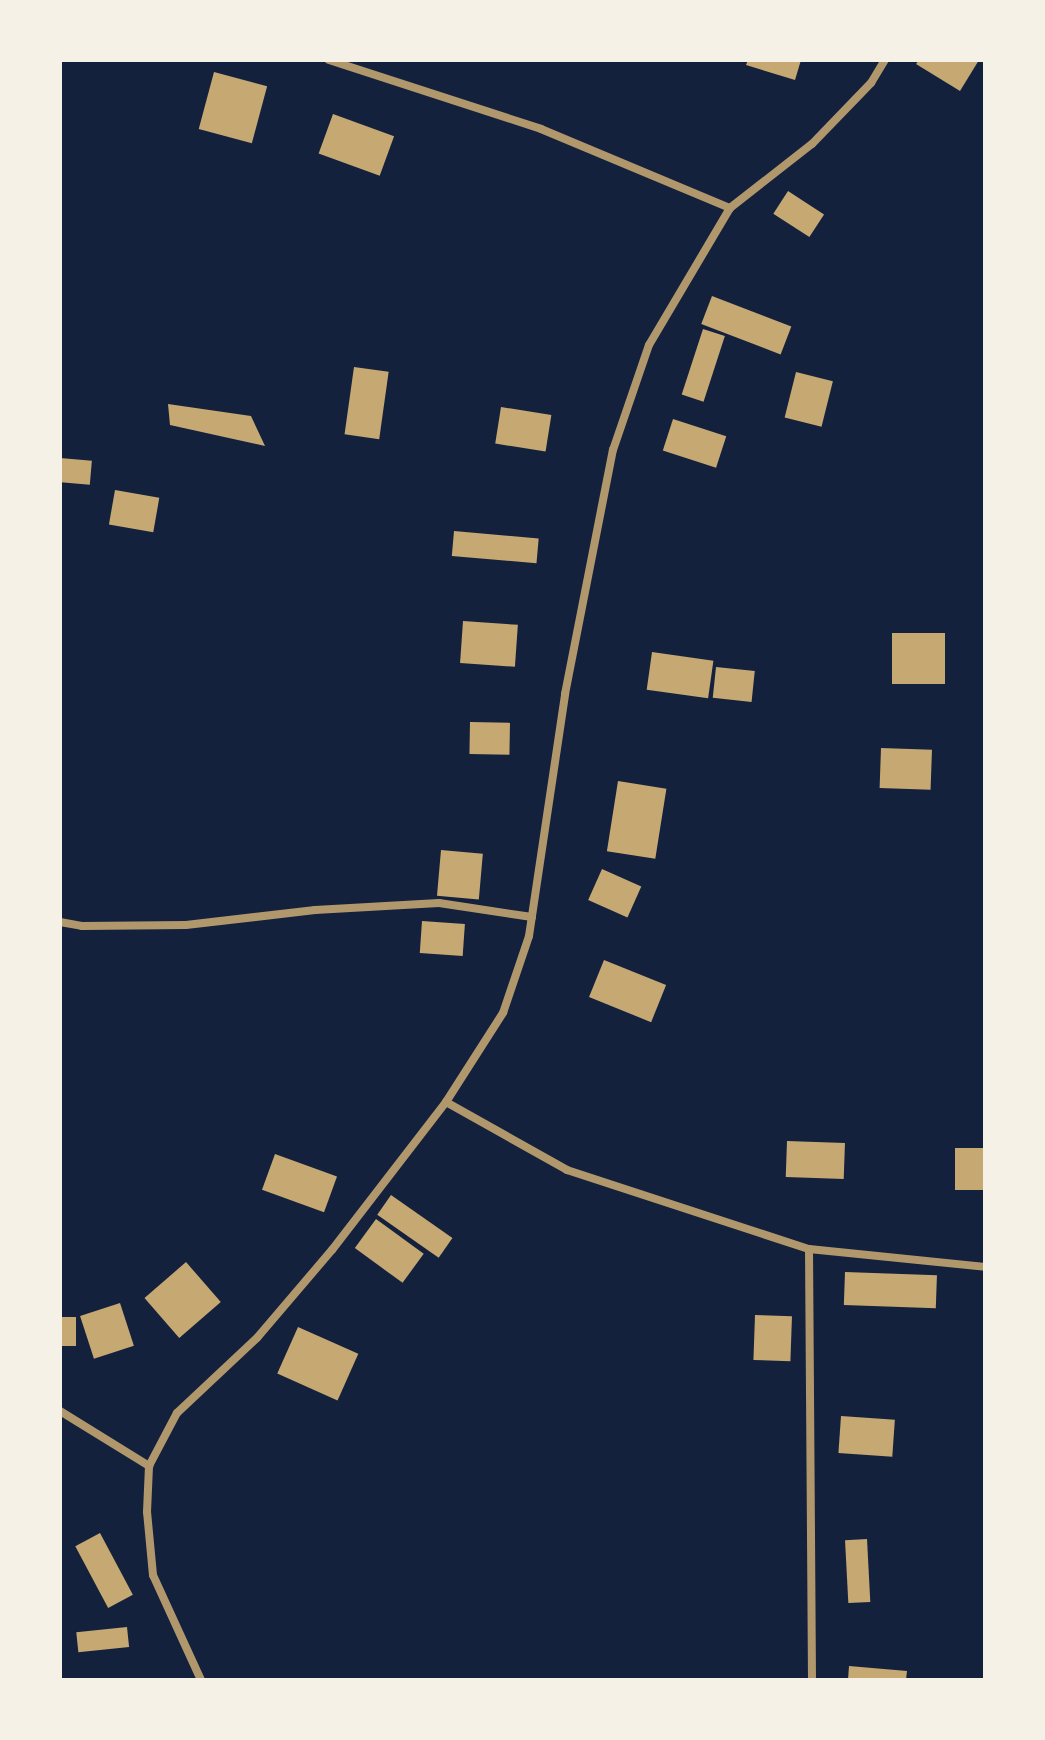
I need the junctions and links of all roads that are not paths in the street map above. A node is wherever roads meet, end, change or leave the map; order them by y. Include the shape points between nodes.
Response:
1 (329, 60) edge
2 (885, 60) edge
3 (730, 208) junction
4 (532, 917) junction
5 (60, 922) edge
6 (446, 1102) junction
7 (809, 1249) junction
8 (985, 1267) edge
9 (60, 1411) edge
10 (149, 1466) junction
11 (201, 1680) edge
12 (812, 1680) edge

1 - 3 street via 541,129
2 - 3 street via 871,83 812,144
3 - 4 street via 649,345 613,450 565,694
4 - 5 street via 439,903 186,925
4 - 6 street via 503,1013
6 - 7 street via 567,1170
6 - 10 street via 257,1338 177,1413
7 - 8 street
7 - 12 street
9 - 10 street
10 - 11 street via 153,1575

